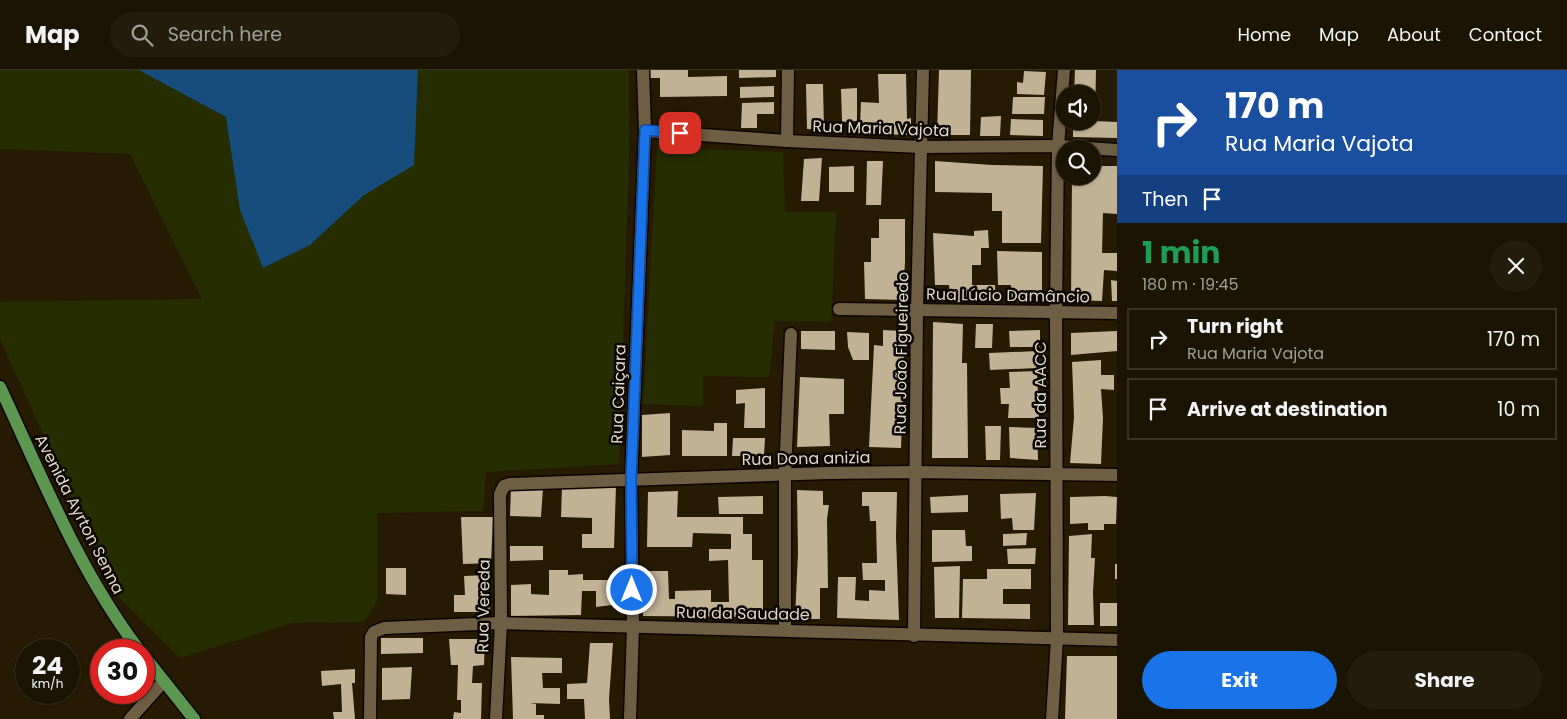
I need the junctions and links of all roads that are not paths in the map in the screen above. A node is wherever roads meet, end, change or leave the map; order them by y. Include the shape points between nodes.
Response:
1 (644, 70) edge
2 (788, 70) edge
3 (924, 70) edge
4 (1064, 70) edge
5 (645, 130) junction
6 (787, 140) junction
7 (1058, 140) edge
8 (1056, 146) edge
9 (921, 147) junction
10 (1101, 149) edge
11 (1117, 150) edge
12 (1058, 185) edge
13 (839, 310) dead end
14 (917, 310) junction
15 (1056, 312) junction
16 (1117, 313) edge
17 (791, 334) dead end
18 (0, 387) edge
19 (916, 472) junction
20 (1057, 473) junction
21 (785, 474) junction
22 (1117, 475) edge
23 (631, 480) junction
24 (500, 494) joint
25 (500, 623) junction
26 (633, 627) junction
27 (785, 630) junction
28 (914, 636) junction
29 (131, 639) edge
30 (1057, 640) junction
31 (1117, 640) edge
32 (155, 671) edge
33 (163, 682) junction
34 (130, 719) edge
35 (194, 719) edge
36 (370, 719) edge
37 (496, 719) edge
38 (630, 719) edge
39 (1052, 719) edge

1 - 5 street, Rua Caiçara
2 - 6 street
3 - 9 street, Rua João Figueiredo
4 - 7 street, Rua da AACC
5 - 6 street, Rua Maria Vajota
5 - 23 street, Rua Caiçara
6 - 9 street, Rua Maria Vajota
8 - 9 street, Rua Maria Vajota
9 - 14 street, Rua João Figueiredo
10 - 11 street, Rua Maria Vajota
12 - 15 street, Rua da AACC
13 - 14 street, Rua Lúcio Damâncio
14 - 15 street, Rua Lúcio Damâncio
14 - 19 street, Rua João Figueiredo
15 - 16 street, Rua Lúcio Damâncio
15 - 20 street, Rua da AACC
17 - 21 street
18 - 29 main road, Avenida Ayrton Senna via 98,590
19 - 20 street, Rua Dona anizia
19 - 21 street, Rua Dona anizia
19 - 28 street, Rua João Figueiredo
20 - 22 street, Rua Dona anizia
20 - 30 street, Rua da AACC
21 - 23 street, Rua Dona anizia
21 - 27 street
23 - 24 street, Rua Dona anizia via 510,484 504,486
23 - 26 street, Rua Caiçara
24 - 25 street, Rua Vereda
25 - 26 street, Rua da Saudade
25 - 36 street, Rua da Saudade via 384,628 374,632 371,637
25 - 37 street, Rua Vereda
26 - 27 street, Rua da Saudade
26 - 38 street, Rua Caiçara
27 - 28 street, Rua da Saudade
28 - 30 street, Rua da Saudade
30 - 31 street, Rua da Saudade
30 - 39 street, Rua da AACC
32 - 33 main road
33 - 34 street
33 - 35 main road

